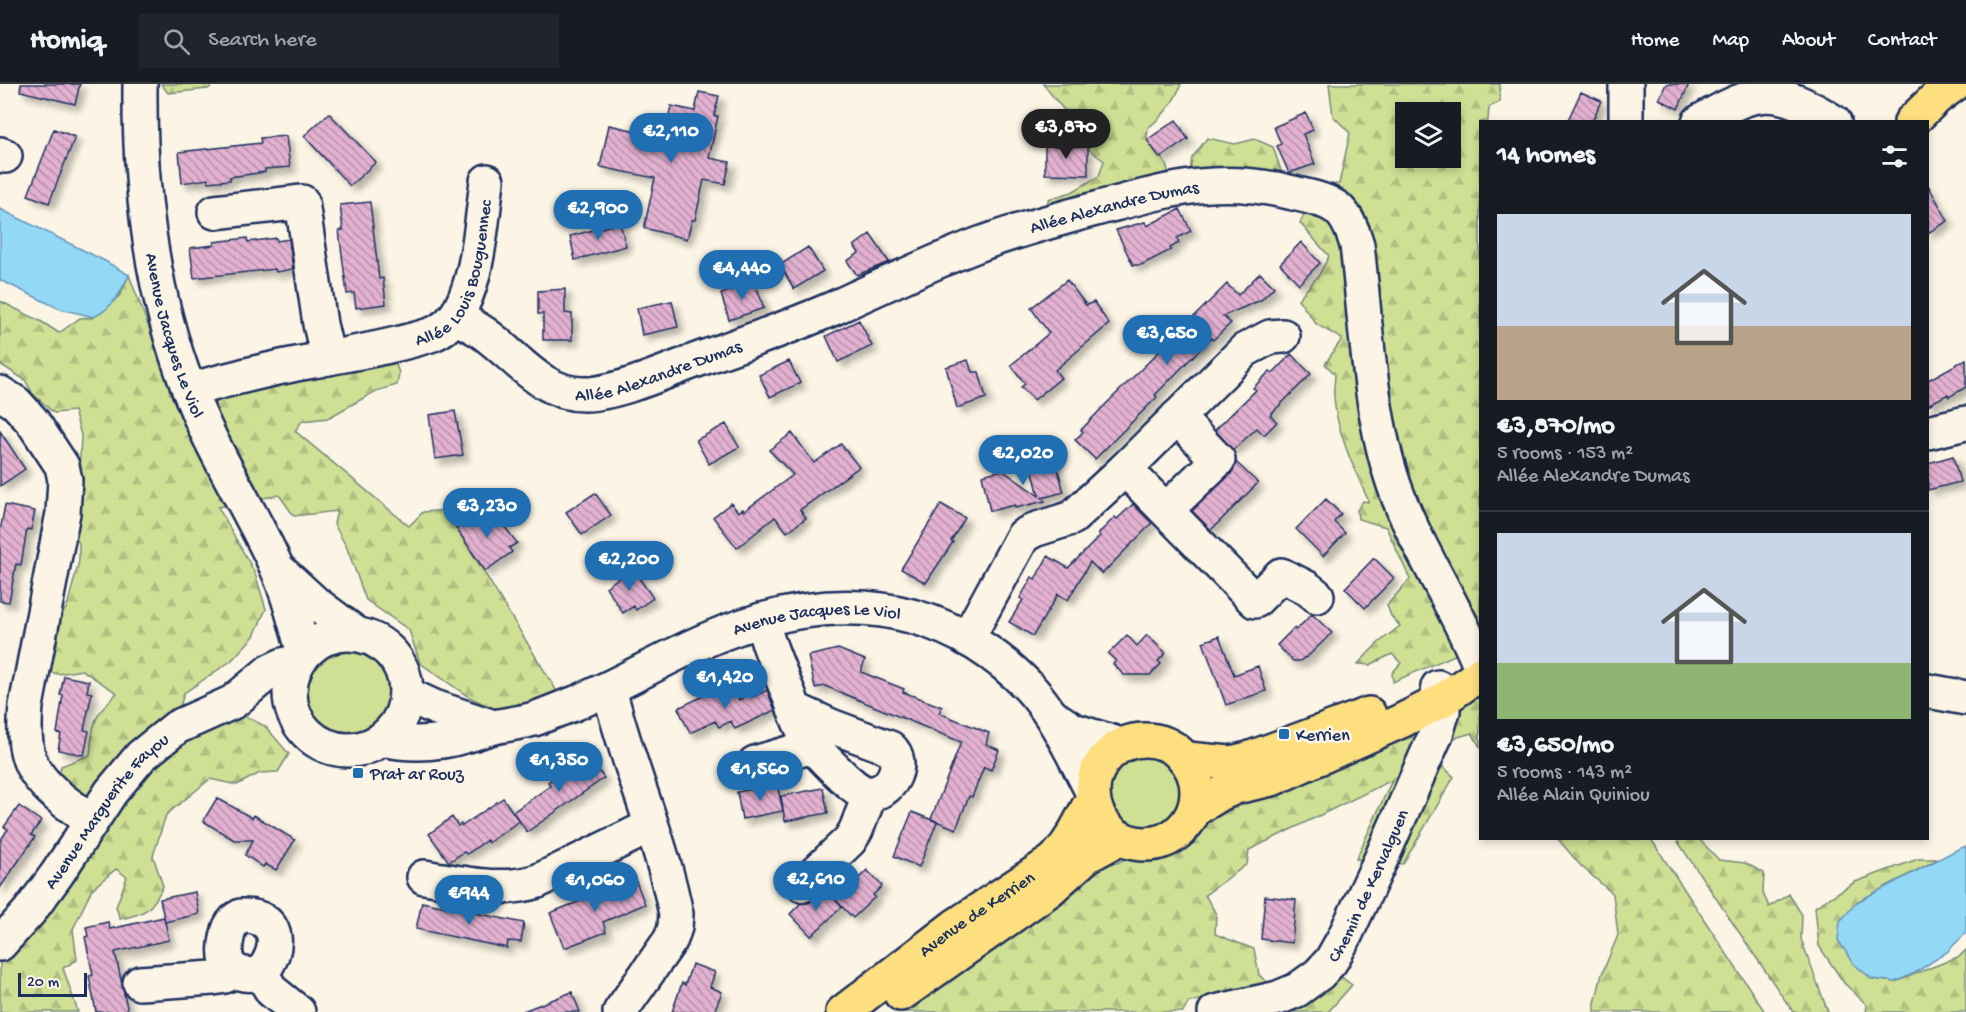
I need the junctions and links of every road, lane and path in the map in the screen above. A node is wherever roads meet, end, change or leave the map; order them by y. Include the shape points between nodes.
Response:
1 (140, 84) edge
2 (1626, 84) edge
3 (1954, 84) edge
4 (1626, 120) edge
5 (1703, 120) edge
6 (1830, 120) edge
7 (1913, 120) edge
8 (487, 181) dead end
9 (215, 212) dead end
10 (455, 317) junction
11 (1283, 336) dead end
12 (328, 358) junction
13 (189, 390) junction
14 (0, 393) edge
15 (1177, 417) junction
16 (1966, 423) edge
17 (1929, 432) edge
18 (1125, 469) junction
19 (1166, 510) junction
20 (277, 568) junction
21 (1317, 596) dead end
22 (761, 620) junction
23 (355, 633) junction
24 (967, 639) junction
25 (300, 658) junction
26 (1479, 664) edge
27 (1479, 674) edge
28 (609, 688) junction
29 (1929, 691) edge
30 (406, 694) junction
31 (1440, 694) junction
32 (1966, 698) edge
33 (233, 702) junction
34 (13, 706) edge
35 (291, 708) junction
36 (794, 709) junction
37 (1052, 716) junction
38 (493, 727) junction
39 (383, 739) junction
40 (1120, 745) junction
41 (813, 746) junction
42 (1187, 759) junction
43 (755, 763) dead end
44 (870, 794) junction
45 (1093, 794) junction
46 (1194, 810) junction
47 (92, 820) junction
48 (651, 826) junction
49 (1120, 838) junction
50 (424, 877) dead end
51 (803, 885) dead end
52 (0, 944) edge
53 (247, 972) junction
54 (140, 983) dead end
55 (298, 1012) edge
56 (620, 1012) edge
57 (843, 1012) edge
58 (878, 1012) edge
59 (1215, 1012) edge

1 - 13 street, Avenue Jacques Le Viol via 140,149 152,248 168,326
2 - 4 street
3 - 7 main road
5 - 6 street via 1740,100 1764,94 1795,101
8 - 10 street, Allée Louis Bouguennec via 478,250
9 - 12 street via 302,202
10 - 12 street, Allée Louis Bouguennec via 433,333
10 - 26 street, Allée Alexandre Dumas via 483,332 544,382 584,394 600,392 769,334 954,254 1037,225 1190,186 1245,185 1280,190 1334,206 1344,212 1357,245 1373,385 1394,484
11 - 15 street via 1270,337 1245,350
12 - 13 street, Allée Louis Bouguennec
13 - 20 street, Avenue Jacques Le Viol
14 - 34 street via 16,403 33,422 62,466 65,480 63,513
15 - 18 street
15 - 19 street via 1218,460
16 - 17 street
18 - 19 street
18 - 24 street via 1072,518 1023,536
19 - 21 street via 1255,601 1281,575
20 - 23 street, Avenue Jacques Le Viol
20 - 25 street, Avenue Jacques Le Viol
22 - 24 street, Avenue Jacques Le Viol via 813,609 864,608 918,618
22 - 28 street, Avenue Jacques Le Viol via 709,638
22 - 36 street
23 - 25 street via 335,634 318,641
23 - 30 street via 368,636 391,652 404,676
24 - 37 street, Avenue Jacques Le Viol via 1013,671
25 - 33 street, Avenue Marguerite Fayou via 270,671
25 - 35 street via 291,677
27 - 31 main road
28 - 38 street, Avenue Jacques Le Viol via 532,719
28 - 48 street
29 - 32 street
30 - 38 street
30 - 39 street via 400,717
31 - 42 main road via 1248,759 1230,763
31 - 46 main road via 1294,770 1236,787
31 - 59 street, Chemin de Kervalguen via 1441,718 1436,734 1331,961 1297,990
33 - 35 street, Avenue Marguerite Fayou
33 - 47 street, Avenue Marguerite Fayou via 190,720 158,741 126,773
34 - 47 street via 35,773 50,790
35 - 39 street via 304,731 325,746 350,750
36 - 41 street
36 - 44 street via 894,752 897,767 890,784
37 - 40 street, Avenue Jacques Le Viol via 1073,730
37 - 45 street, Avenue Jacques Le Viol
38 - 39 street, Avenue Jacques Le Viol via 432,743
40 - 42 main road via 1134,740 1164,742
40 - 45 main road via 1100,764
41 - 43 street
41 - 44 street via 851,784
42 - 46 main road via 1198,784
44 - 51 street via 850,840
45 - 49 main road via 1098,815 1107,829
45 - 57 main road, Avenue de Kerrien via 1070,840 1053,861 955,926
46 - 49 main road via 1186,826 1172,837 1137,844
47 - 52 street, Avenue Marguerite Fayou via 29,912
48 - 50 street via 523,886 502,888
48 - 56 street via 673,900 675,927 671,939
49 - 58 main road, Avenue de Kerrien via 1087,856 1049,890
53 - 53 street via 273,955 275,942 266,922 240,908 228,930 225,953 227,963
53 - 54 street
53 - 55 street

